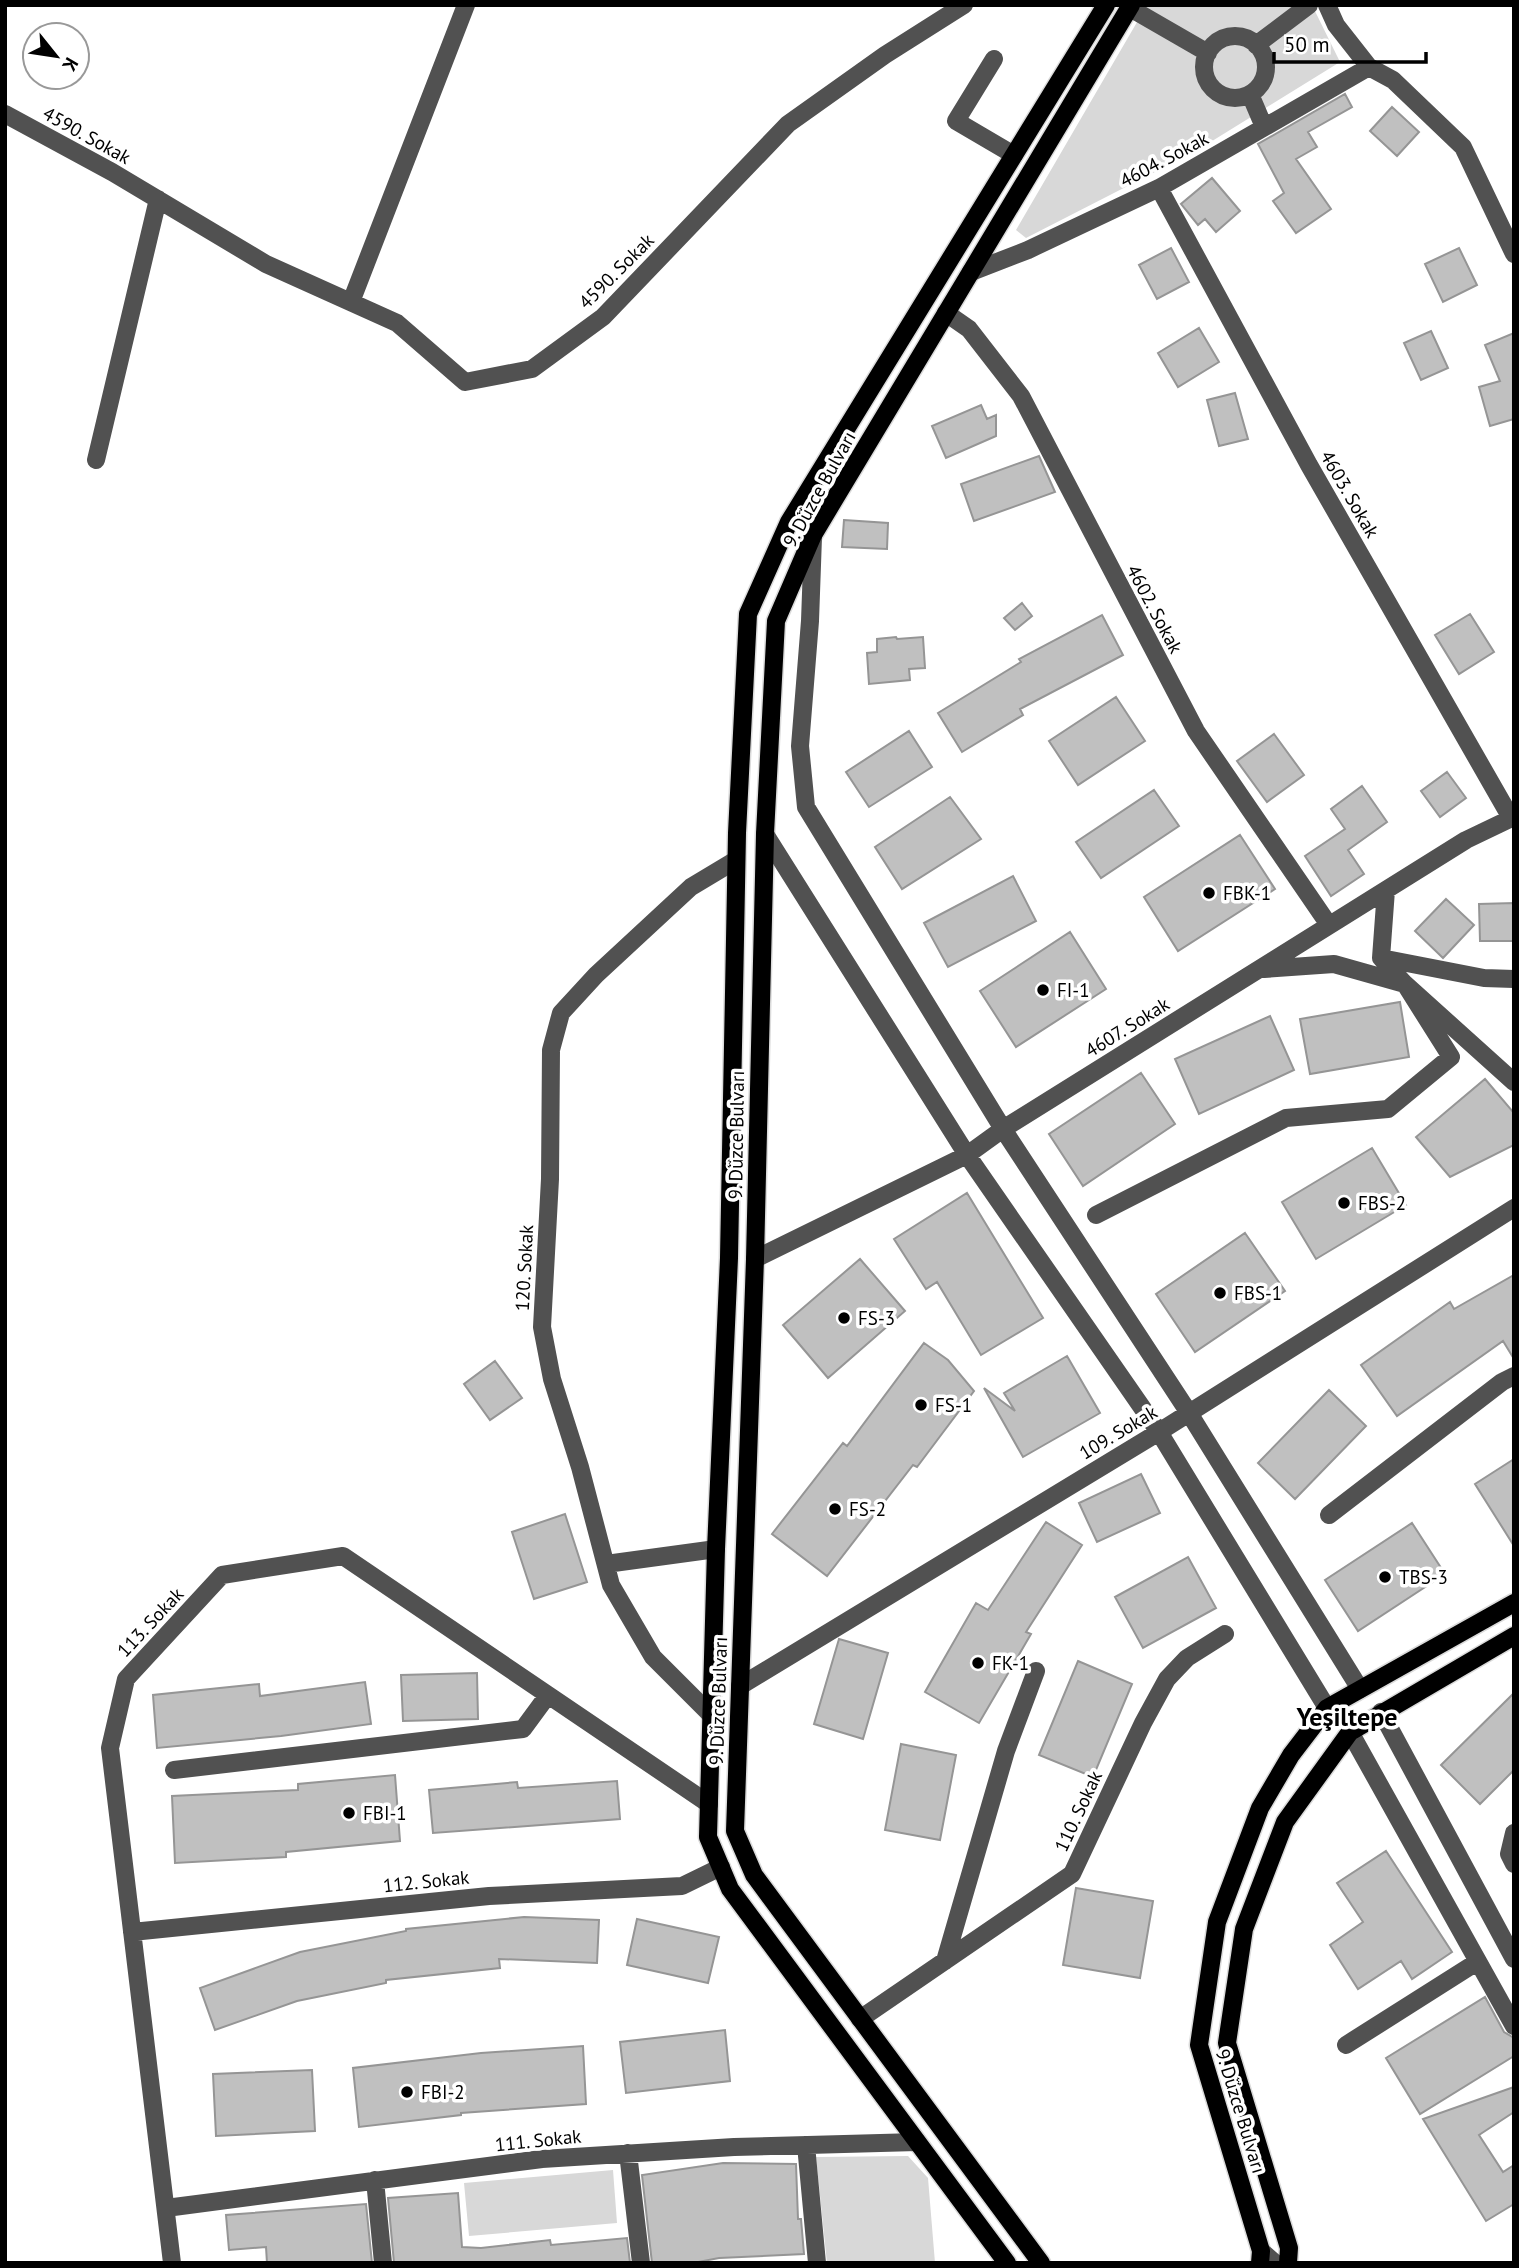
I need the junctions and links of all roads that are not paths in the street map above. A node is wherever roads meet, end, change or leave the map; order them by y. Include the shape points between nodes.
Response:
1 (466, 5) edge
2 (964, 5) edge
3 (1106, 5) edge
4 (1308, 5) edge
5 (1327, 5) edge
6 (1131, 6) edge
7 (1256, 45) junction
8 (1208, 53) junction
9 (994, 60) dead end
10 (1369, 67) junction
11 (1250, 94) junction
12 (5, 114) edge
13 (1264, 127) junction
14 (1014, 155) junction
15 (1159, 188) junction
16 (158, 199) junction
17 (1514, 254) edge
18 (971, 272) junction
19 (351, 302) junction
20 (946, 313) junction
21 (96, 460) dead end
22 (813, 535) junction
23 (1512, 817) edge
24 (765, 834) junction
25 (736, 860) junction
26 (1386, 890) junction
27 (1329, 925) junction
28 (1381, 958) junction
29 (1260, 969) junction
30 (1514, 979) edge
31 (1405, 984) junction
32 (1514, 1082) edge
33 (1003, 1129) junction
34 (967, 1155) junction
35 (1514, 1208) edge
36 (1096, 1215) dead end
37 (755, 1259) junction
38 (1514, 1376) edge
39 (1189, 1413) junction
40 (1159, 1432) junction
41 (1329, 1515) dead end
42 (716, 1549) junction
43 (606, 1564) junction
44 (1514, 1603) edge
45 (1225, 1634) dead end
46 (1514, 1636) edge
47 (1037, 1671) dead end
48 (740, 1686) junction
49 (1360, 1689) junction
50 (548, 1695) junction
51 (1327, 1708) junction
52 (1381, 1712) junction
53 (711, 1715) junction
54 (1350, 1732) junction
55 (174, 1770) dead end
56 (709, 1804) junction
57 (1514, 1833) edge
58 (1514, 1864) edge
59 (720, 1867) junction
60 (132, 1932) junction
61 (1514, 1959) edge
62 (945, 1961) junction
63 (1477, 1962) junction
64 (1507, 1999) edge
65 (860, 2019) junction
66 (1514, 2026) edge
67 (1346, 2045) dead end
68 (917, 2142) junction
69 (806, 2145) junction
70 (628, 2153) junction
71 (375, 2180) junction
72 (166, 2208) junction
73 (1260, 2257) edge
74 (172, 2263) edge
75 (383, 2263) edge
76 (641, 2263) edge
77 (817, 2263) edge
78 (1006, 2263) edge
79 (1041, 2263) edge
80 (1275, 2263) edge
81 (1288, 2263) edge

1 - 19 street
2 - 19 street, 4590. Sokak via 788,124 603,317 532,369 465,382 397,323
3 - 14 main road, 9. Düzce Bulvarı
4 - 7 street
5 - 10 street via 1336,25
6 - 8 street
6 - 18 main road, 9. Düzce Bulvarı
7 - 8 street via 1245,37 1226,37
7 - 11 street via 1266,68
8 - 11 street via 1204,68 1212,87 1230,97
9 - 14 street via 957,121
10 - 13 street, 4604. Sokak
10 - 17 street via 1393,80 1463,147
11 - 13 street
12 - 16 street, 4590. Sokak
13 - 15 street, 4604. Sokak
14 - 25 main road, 9. Düzce Bulvarı via 789,522 748,614
15 - 18 street, 4604. Sokak
15 - 23 street, 4603. Sokak via 1309,465
16 - 19 street, 4590. Sokak via 266,264
16 - 21 street
18 - 20 main road, 9. Düzce Bulvarı
20 - 22 main road, 9. Düzce Bulvarı
20 - 27 street, 4602. Sokak via 969,329 1021,396 1196,732
22 - 24 main road, 9. Düzce Bulvarı via 776,621
22 - 33 street via 800,746 806,807
23 - 26 street, 4607. Sokak
24 - 34 street
24 - 37 main road, 9. Düzce Bulvarı
25 - 42 main road, 9. Düzce Bulvarı via 729,1258
25 - 43 street, 120. Sokak via 691,887 596,975 561,1013 551,1050 542,1327 552,1379
26 - 27 street, 4607. Sokak
26 - 28 street
27 - 29 street, 4607. Sokak
28 - 30 street via 1484,978
28 - 31 street
29 - 31 street via 1334,964
29 - 33 street, 4607. Sokak
31 - 32 street
31 - 36 street via 1451,1057 1388,1109 1286,1118
33 - 34 street, 4607. Sokak
33 - 39 street
34 - 37 street, 4607. Sokak
34 - 40 street
35 - 39 street, 109. Sokak
37 - 48 main road, 9. Düzce Bulvarı
38 - 41 street
39 - 40 street, 109. Sokak
39 - 49 street
40 - 48 street, 109. Sokak
40 - 51 street
42 - 43 street
42 - 53 main road, 9. Düzce Bulvarı
43 - 53 street, 120. Sokak via 611,1585 653,1657
44 - 49 main road, 9. Düzce Bulvarı
45 - 62 street, 110. Sokak via 1186,1658 1167,1679 1072,1874
46 - 52 main road, 9. Düzce Bulvarı
47 - 62 street via 1006,1751
48 - 65 main road, 9. Düzce Bulvarı via 735,1832 754,1875
49 - 51 main road, 9. Düzce Bulvarı
50 - 55 street via 523,1729
50 - 56 street, 113. Sokak
50 - 60 street, 113. Sokak via 343,1556 222,1575 126,1679 110,1748
51 - 73 main road, 9. Düzce Bulvarı via 1291,1755 1261,1808 1217,1922 1199,2045
52 - 54 main road, 9. Düzce Bulvarı
52 - 61 street
53 - 56 main road, 9. Düzce Bulvarı
54 - 63 street
54 - 81 main road, 9. Düzce Bulvarı via 1285,1822 1244,1929 1227,2043 1289,2248
56 - 59 main road, 9. Düzce Bulvarı via 708,1837
57 - 58 street via 1509,1854
59 - 60 street, 112. Sokak via 682,1886 489,1896
59 - 68 main road, 9. Düzce Bulvarı via 730,1889
60 - 72 street, 113. Sokak
62 - 65 street, 110. Sokak
63 - 64 street
63 - 67 street
64 - 66 street
65 - 79 main road, 9. Düzce Bulvarı
68 - 69 street, 111. Sokak
68 - 78 main road, 9. Düzce Bulvarı
69 - 70 street, 111. Sokak
69 - 77 street
70 - 71 street, 111. Sokak
70 - 76 street
71 - 72 street, 111. Sokak
71 - 75 street
72 - 74 street, 113. Sokak
73 - 80 street

